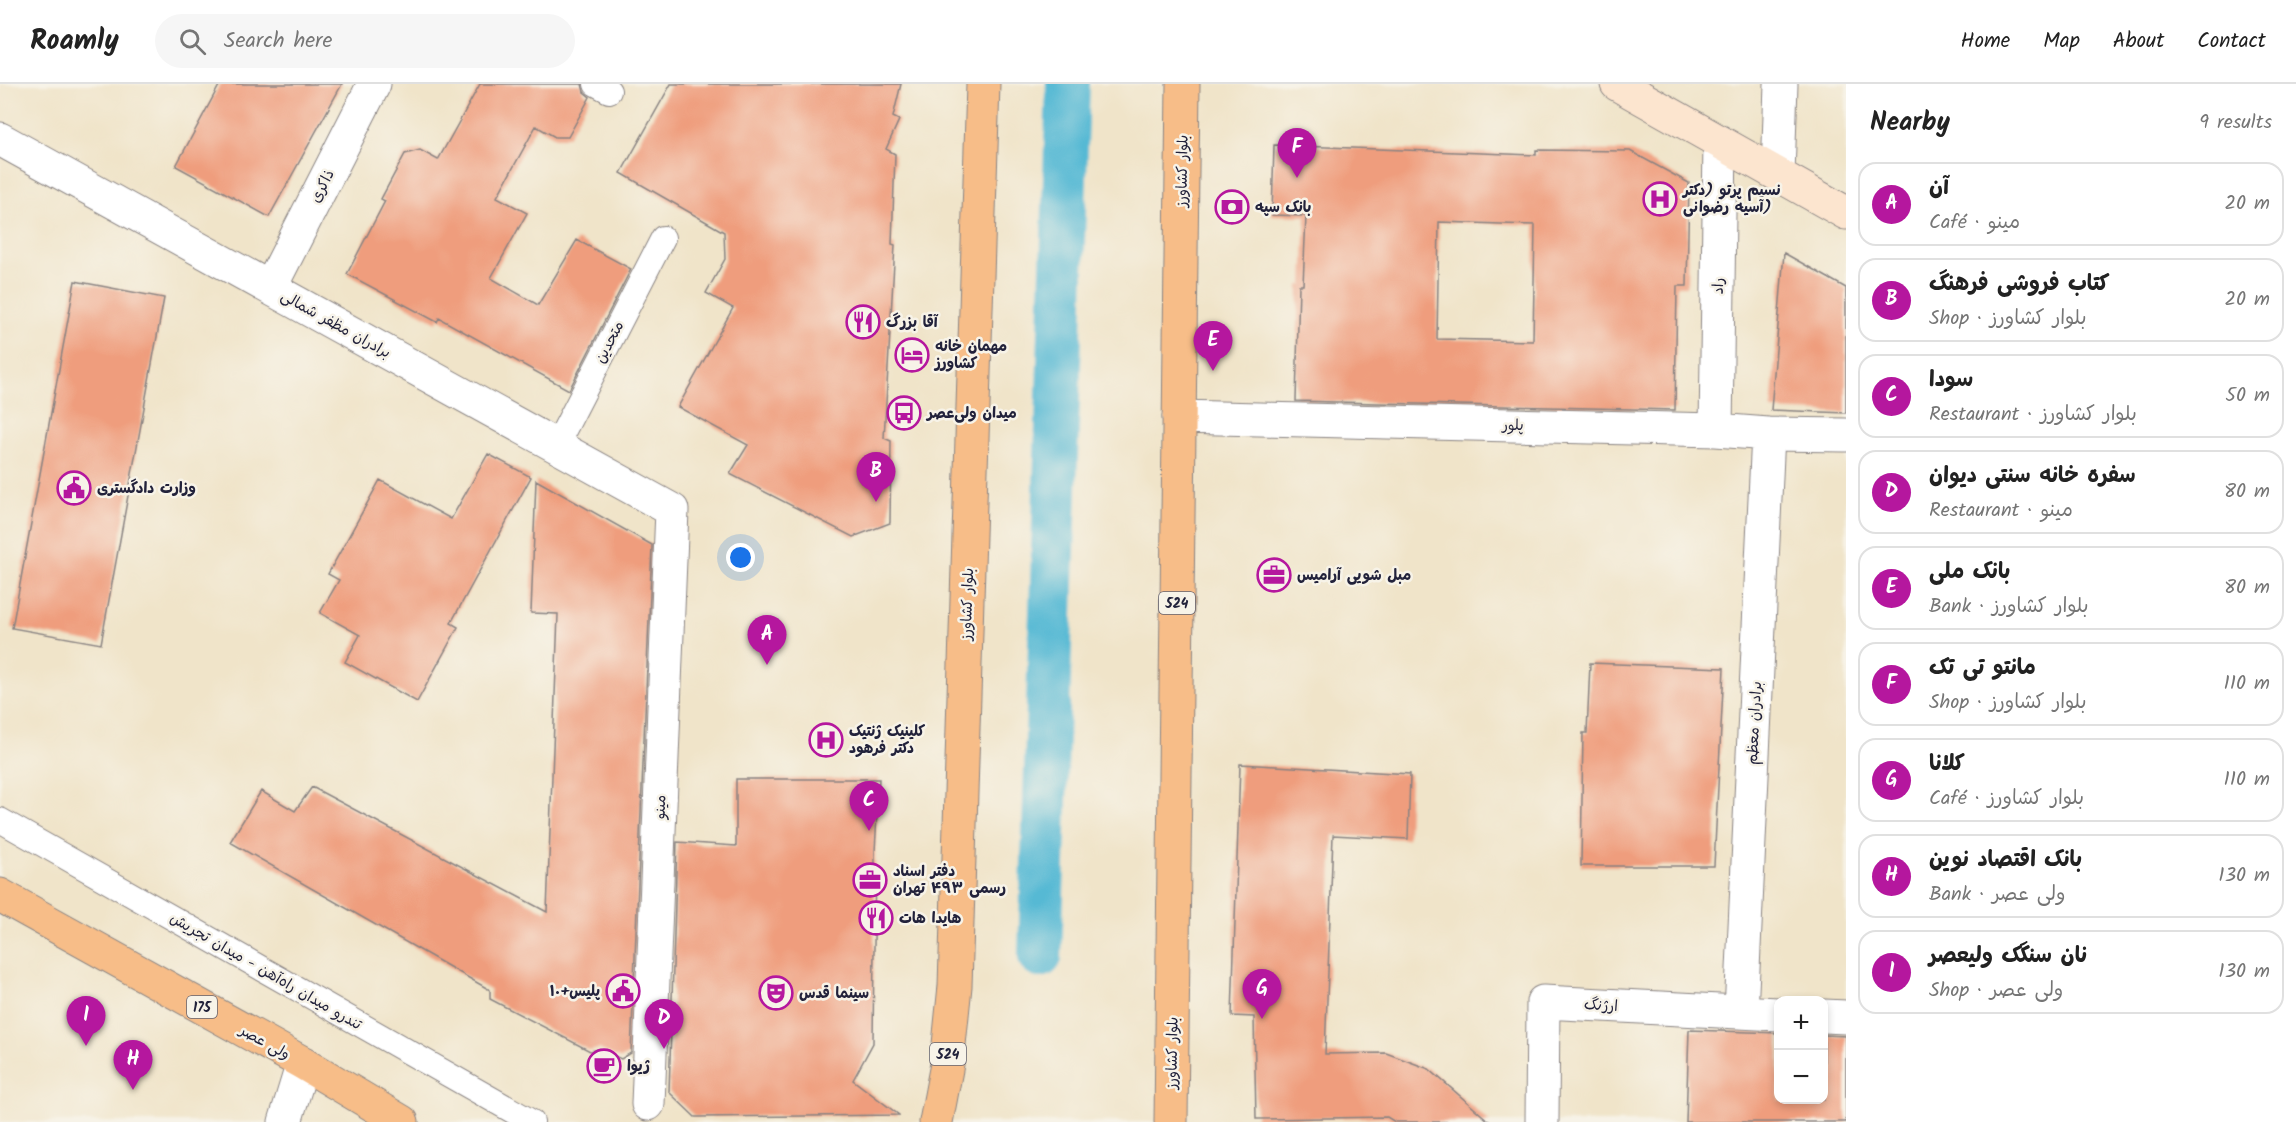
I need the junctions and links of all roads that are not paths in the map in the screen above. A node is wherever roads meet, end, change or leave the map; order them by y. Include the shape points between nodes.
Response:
1 (375, 84) edge
2 (983, 84) edge
3 (1184, 84) edge
4 (1617, 84) edge
5 (1781, 84) edge
6 (0, 139) edge
7 (1720, 142) junction
8 (1778, 175) junction
9 (1846, 213) edge
10 (663, 238) dead end
11 (270, 288) junction
12 (1179, 417) junction
13 (1716, 430) junction
14 (1768, 434) junction
15 (1846, 435) edge
16 (556, 446) junction
17 (672, 510) joint
18 (0, 820) edge
19 (0, 895) edge
20 (1741, 1012) junction
21 (1774, 1014) edge
22 (1828, 1016) edge
23 (1846, 1017) edge
24 (303, 1064) junction
25 (648, 1104) dead end
26 (285, 1122) edge
27 (402, 1122) edge
28 (532, 1122) edge
29 (936, 1122) edge
30 (1171, 1122) edge
31 (1542, 1122) edge

1 - 11 street, ذاکری
2 - 29 main road, بلوار کشاورز / 524 via 955,986
3 - 12 main road, بلوار کشاورز / 524
4 - 7 main road
5 - 8 street
6 - 11 street, برادران مظفر شمالی
7 - 8 main road
7 - 13 street, راد
8 - 9 main road
10 - 16 lane, متحدین
11 - 16 street, برادران مظفر شمالی
12 - 13 street, پلور
12 - 30 main road, بلوار کشاورز / 524
13 - 14 street, پلور
14 - 15 street, پلور
14 - 20 street, برادران معظم
16 - 17 street, برادران مظفر شمالی
17 - 25 street, مینو
18 - 28 lane, تندرو میدان راه‌آهن - میدان تجریش
19 - 24 main road, ولی عصر / 175
20 - 21 street, ارژنگ
20 - 31 street, ارژنگ via 1543,1002
22 - 23 street
24 - 26 street
24 - 27 main road, ولی عصر / 175

